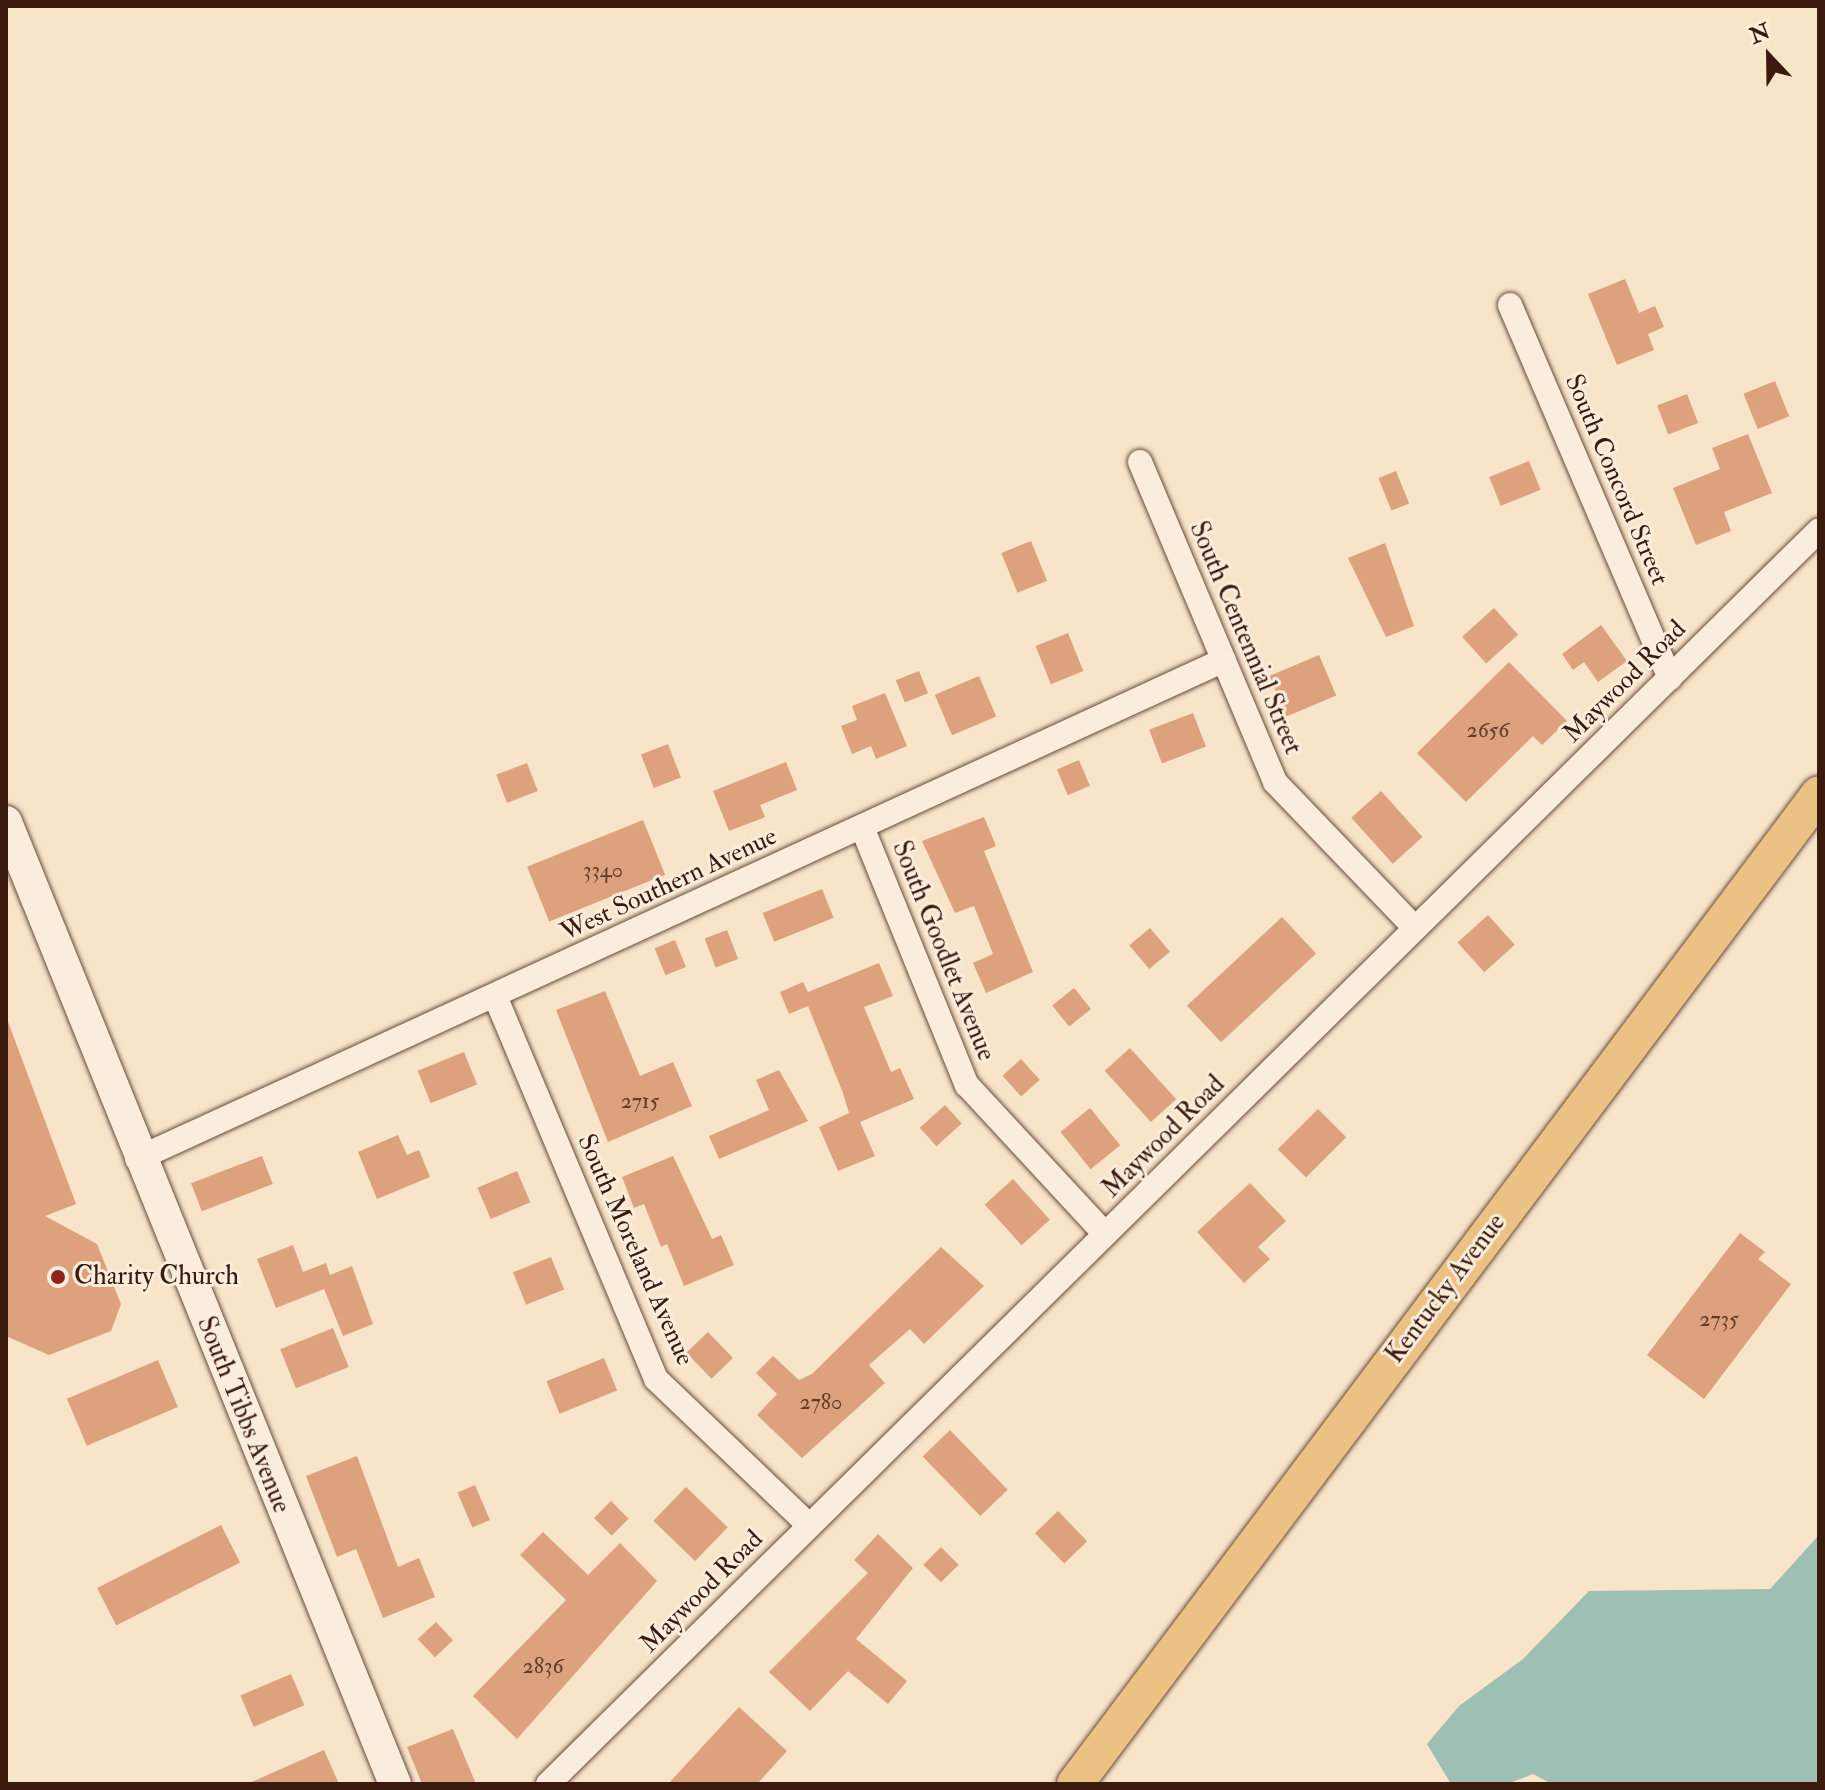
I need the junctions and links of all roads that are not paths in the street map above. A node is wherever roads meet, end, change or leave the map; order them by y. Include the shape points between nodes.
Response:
1 (1510, 305) dead end
2 (1140, 462) dead end
3 (1819, 530) edge
4 (1224, 660) junction
5 (1670, 678) junction
6 (1819, 794) edge
7 (6, 822) edge
8 (862, 827) junction
9 (1415, 928) junction
10 (495, 996) junction
11 (137, 1159) junction
12 (1105, 1234) junction
13 (809, 1525) junction
14 (395, 1784) edge
15 (548, 1784) edge
16 (1075, 1784) edge

1 - 5 street, South Concord Street
2 - 4 street, South Centennial Street
3 - 5 street, Maywood Road
4 - 8 street, West Southern Avenue
4 - 9 street, South Centennial Street via 1275,782
5 - 9 street, Maywood Road
6 - 16 main road, Kentucky Avenue
7 - 11 main road, South Tibbs Avenue
8 - 10 street, West Southern Avenue
8 - 12 street, South Goodlet Avenue via 967,1085
9 - 12 street, Maywood Road
10 - 11 street, West Southern Avenue
10 - 13 street, South Moreland Avenue via 656,1379
11 - 14 main road, South Tibbs Avenue
12 - 13 street, Maywood Road
13 - 15 street, Maywood Road

